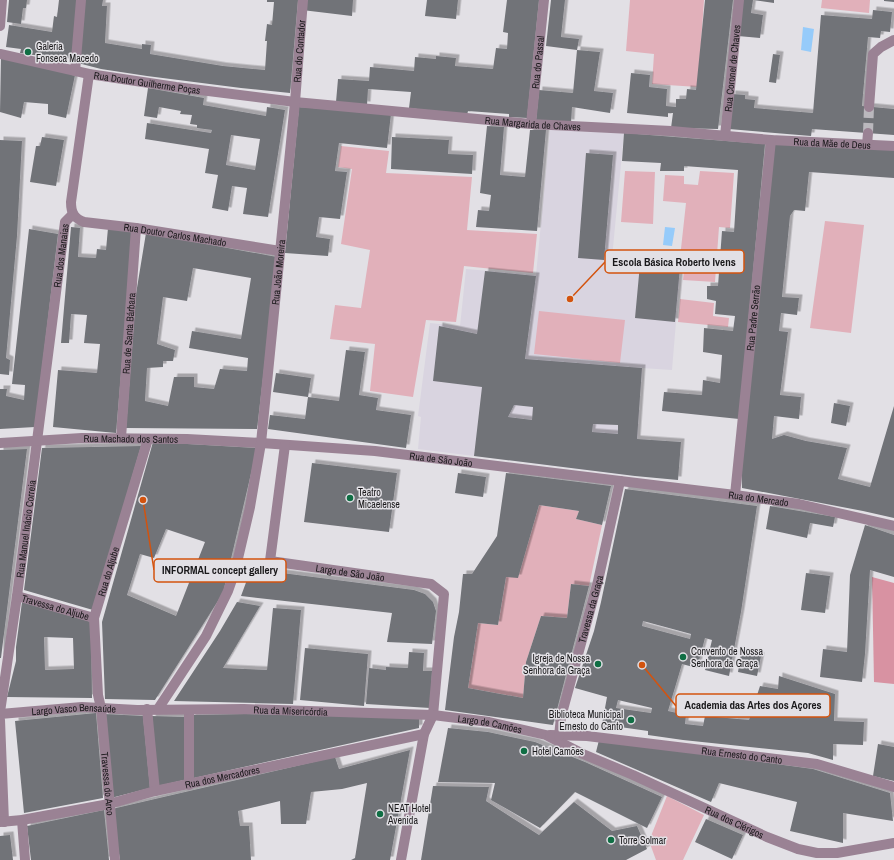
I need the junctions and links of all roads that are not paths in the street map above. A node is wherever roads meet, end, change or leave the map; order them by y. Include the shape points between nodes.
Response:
1 (2, 0) edge
2 (81, 0) edge
3 (303, 0) edge
4 (544, 0) edge
5 (739, 0) edge
6 (0, 26) edge
7 (894, 40) edge
8 (0, 54) edge
9 (75, 71) junction
10 (89, 74) junction
11 (295, 102) junction
12 (869, 107) tunnel mouth
13 (532, 124) junction
14 (868, 133) tunnel mouth
15 (725, 136) junction
16 (771, 140) junction
17 (867, 145) junction
18 (894, 146) edge
19 (73, 214) junction
20 (136, 228) junction
21 (280, 251) junction
22 (121, 438) junction
23 (148, 439) junction
24 (37, 441) junction
25 (0, 443) edge
26 (261, 443) junction
27 (285, 445) junction
28 (620, 481) junction
29 (735, 495) junction
30 (894, 526) edge
31 (17, 596) junction
32 (94, 618) junction
33 (101, 708) junction
34 (147, 709) junction
35 (158, 709) junction
36 (189, 710) junction
37 (0, 713) edge
38 (433, 715) junction
39 (0, 720) edge
40 (424, 734) junction
41 (546, 735) junction
42 (559, 736) junction
43 (587, 736) junction
44 (584, 754) junction
45 (189, 785) junction
46 (894, 787) edge
47 (155, 791) junction
48 (109, 804) junction
49 (22, 820) junction
50 (2, 822) edge
51 (894, 843) edge
52 (817, 857) edge
53 (25, 860) edge
54 (115, 860) edge
55 (401, 860) edge

1 - 6 street
2 - 9 street
3 - 11 street, Rua do Contador
4 - 13 street, Rua do Passal
5 - 15 street, Rua Coronel de Chaves
7 - 12 street via 873,54
8 - 9 street, Rua Doutor Guilherme Poças
9 - 10 street, Rua Doutor Guilherme Poças
10 - 11 street, Rua Doutor Guilherme Poças
10 - 19 street, Rua dos Manaias via 71,210
11 - 13 street, Rua Margarida de Chaves
11 - 21 street, Rua João Moreira
13 - 15 street, Rua Margarida de Chaves
14 - 17 street
15 - 16 street, Rua Margarida de Chaves
16 - 17 street, Rua da Mãe de Deus
16 - 29 street, Rua Padre Serrão
17 - 18 street, Rua da Mãe de Deus
19 - 20 street, Rua Doutor Carlos Machado via 76,219 84,222
19 - 24 street, Rua dos Manaias via 64,222
20 - 21 street, Rua Doutor Carlos Machado
20 - 22 street, Rua de Santa Bárbara
21 - 26 street, Rua João Moreira
22 - 23 street, Rua Machado dos Santos
22 - 24 street, Rua Machado dos Santos
23 - 26 street, Rua Machado dos Santos
23 - 32 street, Rua do Aljube
24 - 25 street, Rua Machado dos Santos
24 - 31 street, Rua Manuel Inácio Correia
26 - 27 street, Rua de São João
26 - 35 street, Rua João Moreira via 250,507 228,591 206,636
27 - 28 street, Rua de São João via 375,451
27 - 38 street, Largo de São João via 270,561 431,584 444,594
28 - 29 street, Rua do Mercado
28 - 42 street, Travessa da Graça via 598,581 561,717
29 - 30 street, Rua do Mercado via 799,504
31 - 32 street, Travessa do Aljube
31 - 37 street, Rua Manuel Inácio Correia
32 - 33 street, Rua do Aljube
33 - 34 street, Largo Vasco Bensaúde
33 - 37 street, Largo Vasco Bensaúde
33 - 48 street, Travessa do Arco
34 - 35 street, Rua da Misericórdia
34 - 47 street
35 - 36 street, Rua da Misericórdia
36 - 38 street, Rua da Misericórdia via 252,709
36 - 45 street
38 - 40 street
38 - 41 street, Largo de Camões via 490,722
39 - 50 street
40 - 45 street, Rua dos Mercadores
40 - 55 street
41 - 42 street, Largo de Camões
41 - 44 street, Largo de Camões
42 - 43 street, Largo de Camões
43 - 44 street via 580,743
43 - 46 street, Rua Ernesto do Canto via 817,764
44 - 52 street, Rua dos Clérigos
45 - 47 street, Rua dos Mercadores
47 - 48 street, Rua dos Mercadores
48 - 49 street, Rua dos Mercadores
48 - 54 street, Travessa do Arco
49 - 50 street, Rua dos Mercadores
49 - 53 street
51 - 52 street, Rua dos Clérigos

